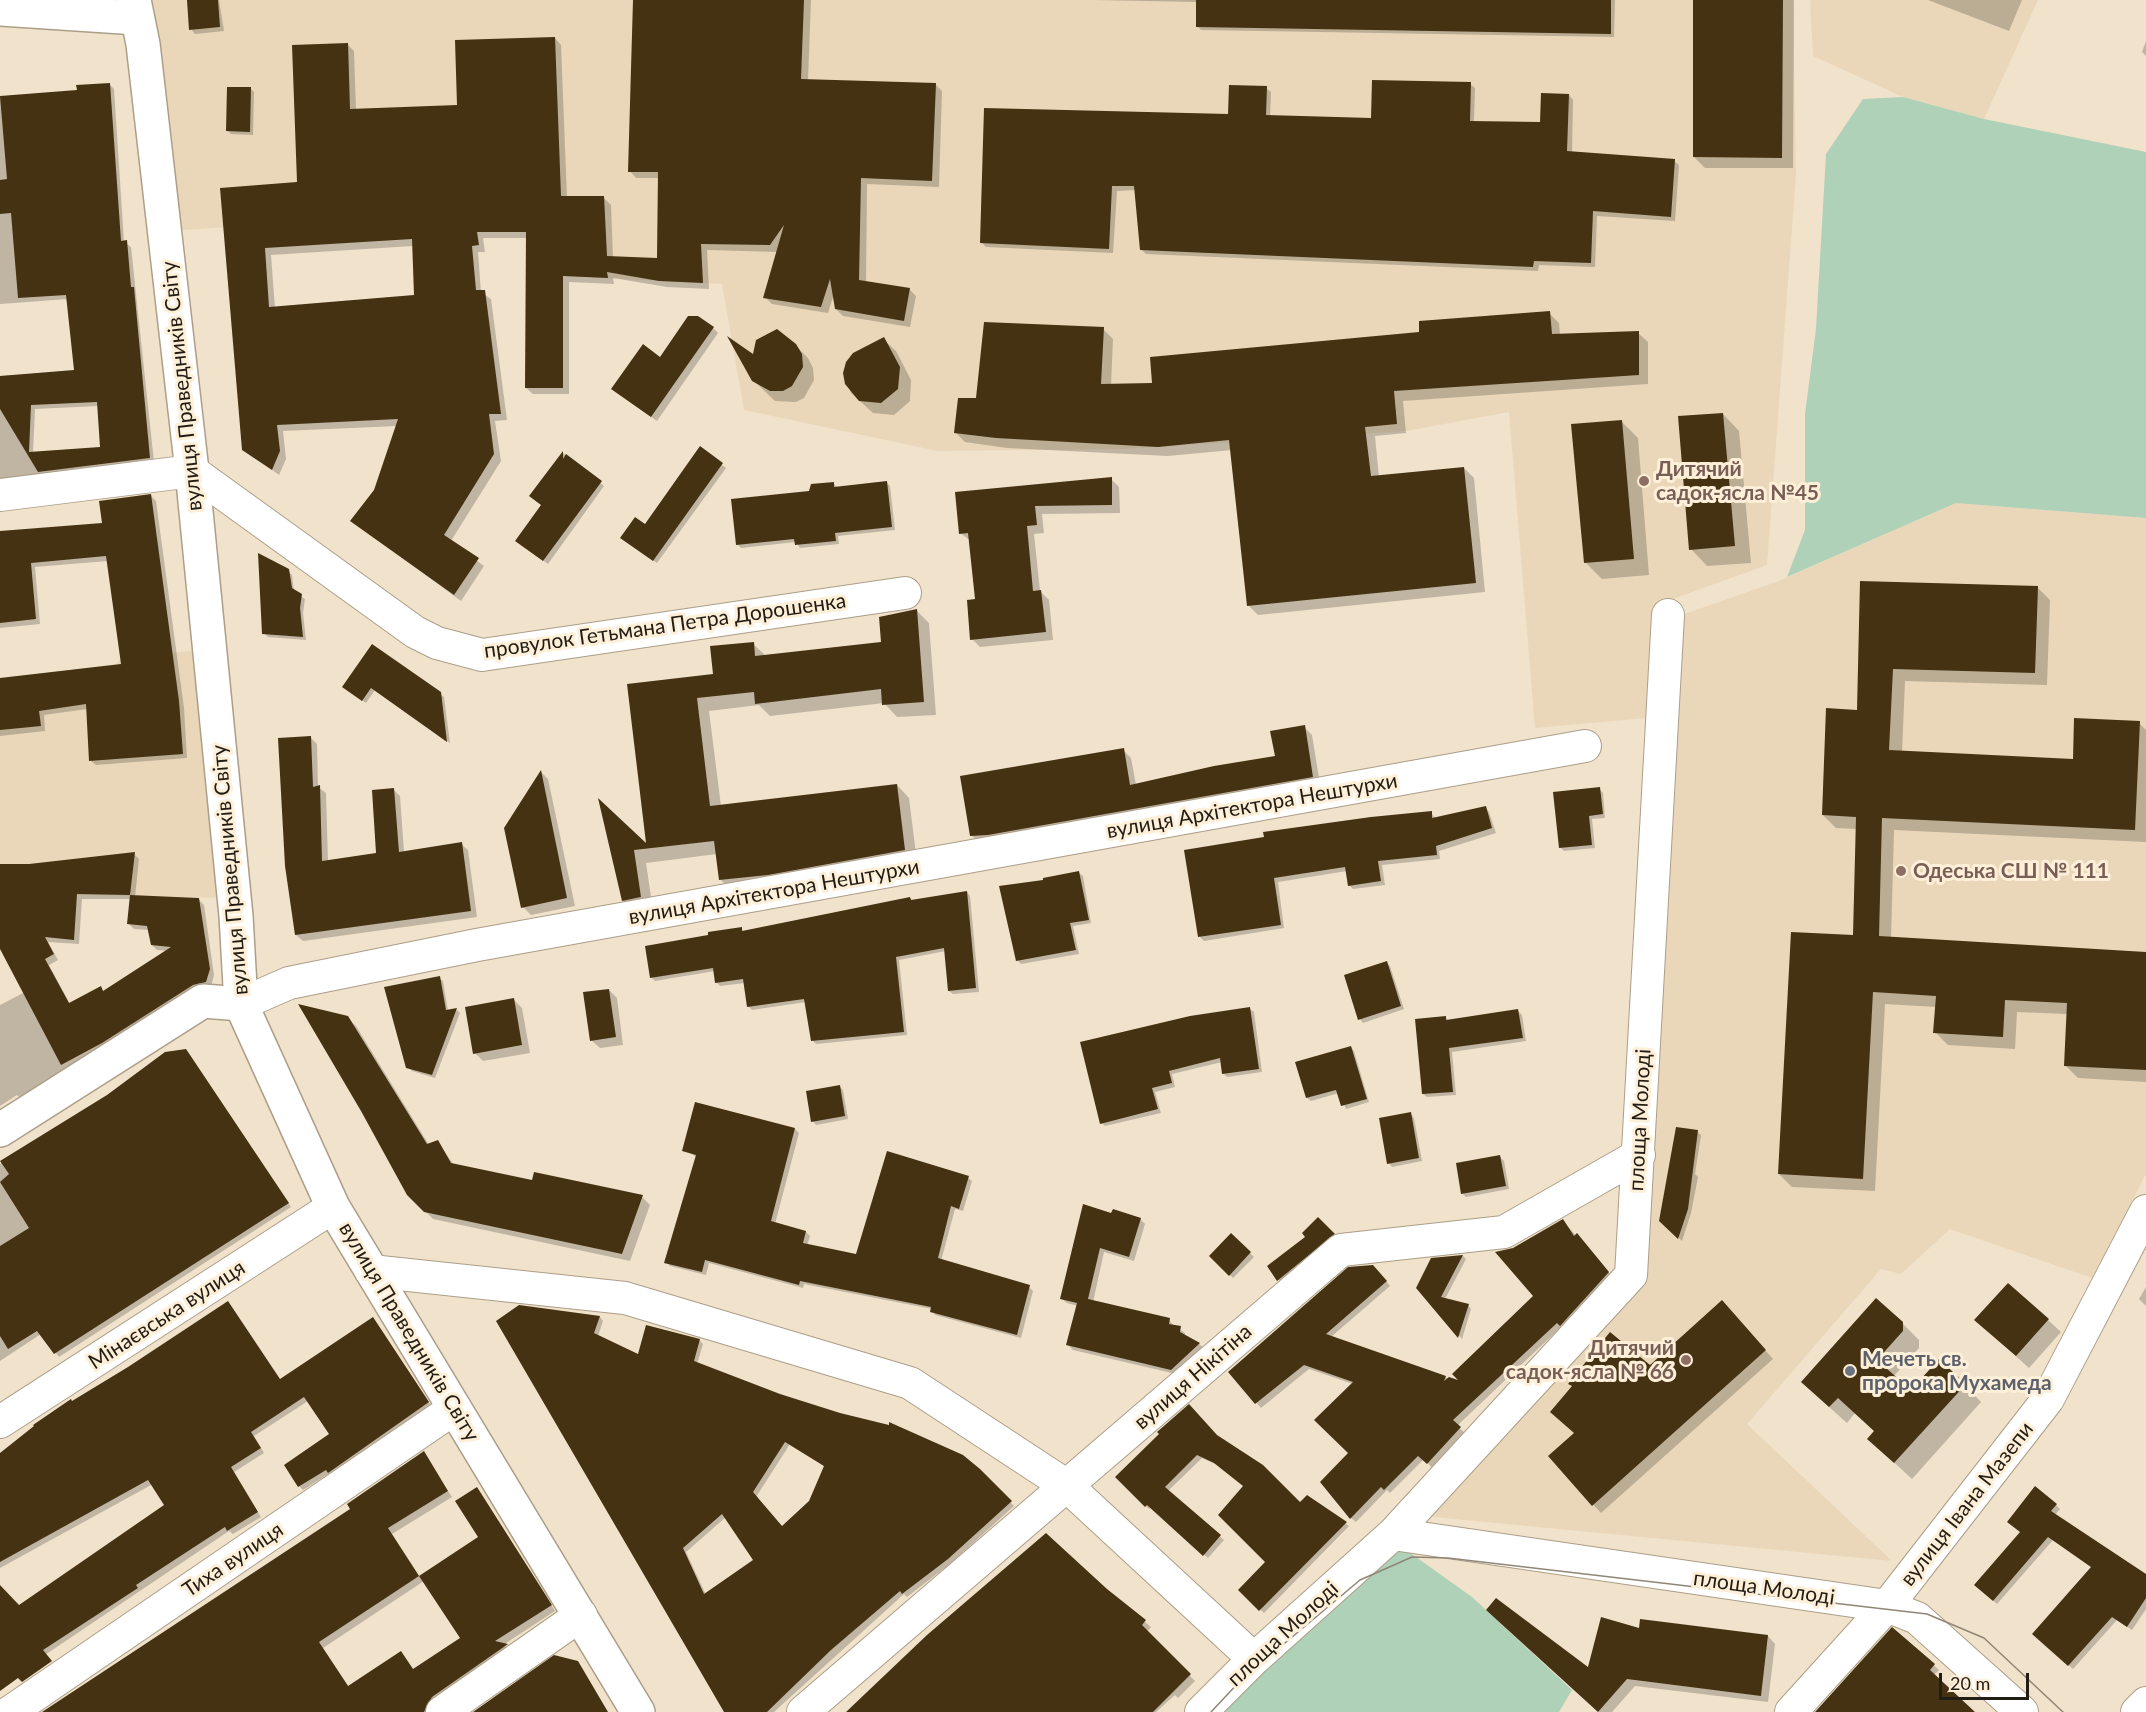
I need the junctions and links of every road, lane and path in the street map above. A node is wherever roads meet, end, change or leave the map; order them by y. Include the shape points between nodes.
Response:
1 (0, 9) edge
2 (135, 9) edge
3 (192, 471) junction
4 (0, 495) edge
5 (905, 593) dead end
6 (1668, 615) dead end
7 (1585, 746) dead end
8 (242, 1004) junction
9 (0, 1130) edge
10 (1639, 1155) junction
11 (333, 1208) junction
12 (2146, 1211) edge
13 (371, 1270) junction
14 (455, 1408) junction
15 (0, 1422) edge
16 (1067, 1486) junction
17 (1393, 1534) junction
18 (1887, 1606) junction
19 (581, 1615) junction
20 (1254, 1659) junction
21 (2146, 1703) edge
22 (10, 1712) edge
23 (442, 1712) edge
24 (638, 1712) edge
25 (803, 1712) edge
26 (1201, 1712) edge
27 (1791, 1712) edge
28 (2022, 1712) edge
29 (2137, 1712) edge

1 - 2 main road
2 - 3 main road, вулиця Праведників Світу via 143,44
3 - 4 street
3 - 5 street, провулок Гетьмана Петра Дорошенка via 415,632 482,655
3 - 8 main road, вулиця Праведників Світу
6 - 10 street, площа Молоді
7 - 8 street, вулиця Архітектора Нештурхи via 477,945 289,983
8 - 9 main road, вулиця Архітектора Нештурхи via 203,1001
8 - 11 main road, вулиця Праведників Світу
10 - 16 street, вулиця Нікітіна via 1504,1232 1341,1250
10 - 17 street, площа Молоді via 1630,1275
11 - 13 main road, вулиця Праведників Світу
11 - 15 street, Мінаєвська вулиця
12 - 18 street, вулиця Івана Мазепи via 2048,1399
13 - 14 main road, вулиця Праведників Світу
13 - 16 street via 625,1298 910,1383
14 - 19 main road, вулиця Праведників Світу
14 - 22 street, Тиха вулиця
16 - 20 street
16 - 25 street, вулиця Нікітіна
17 - 18 street, площа Молоді
17 - 20 street, площа Молоді
18 - 27 street
18 - 28 street, площа Молоді via 1917,1618
19 - 23 street
19 - 24 main road, вулиця Праведників Світу
20 - 26 street, площа Молоді
21 - 29 street

